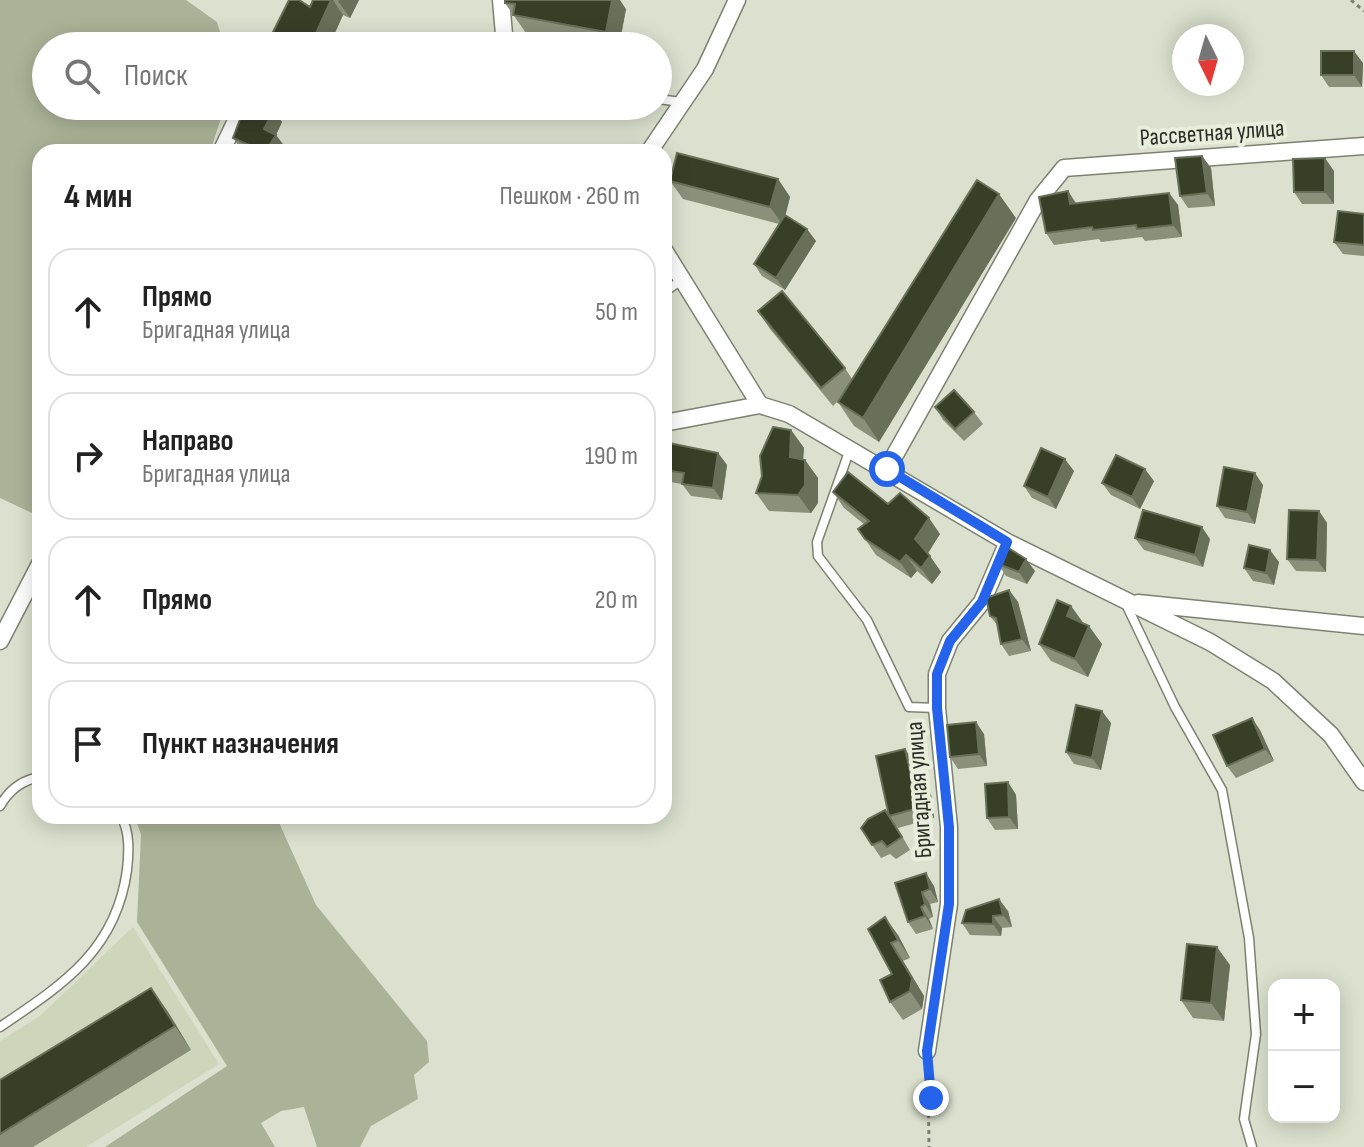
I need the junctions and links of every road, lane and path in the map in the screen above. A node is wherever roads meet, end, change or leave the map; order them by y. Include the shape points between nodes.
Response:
1 (501, 0) edge
2 (737, 0) edge
3 (1351, 0) edge
4 (1364, 11) edge
5 (504, 32) edge
6 (672, 101) edge
7 (682, 103) junction
8 (672, 118) edge
9 (236, 120) edge
10 (671, 120) edge
11 (225, 144) edge
12 (654, 144) edge
13 (1364, 146) edge
14 (672, 263) edge
15 (682, 280) junction
16 (672, 287) edge
17 (760, 405) junction
18 (672, 422) edge
19 (851, 448) junction
20 (887, 469) junction
21 (1007, 542) junction
22 (32, 579) edge
23 (1125, 601) junction
24 (1364, 626) edge
25 (0, 641) edge
26 (937, 708) junction
27 (32, 778) edge
28 (1364, 782) edge
29 (0, 806) edge
30 (123, 824) edge
31 (0, 1027) edge
32 (927, 1051) joint
33 (929, 1147) edge
34 (1252, 1147) edge

1 - 5 street
2 - 7 street via 705,69
3 - 4 path
6 - 7 lane
7 - 8 street
9 - 11 street
10 - 12 street
13 - 20 street, Рассветная улица via 1064,168 1038,200
14 - 15 street
15 - 16 lane
15 - 17 street
17 - 18 street
17 - 19 street via 789,414
19 - 20 street
19 - 26 lane via 817,542 818,556 867,620 909,707
20 - 21 street
21 - 23 street
21 - 26 street, Бригадная улица via 982,602 950,641 937,674
22 - 25 street
23 - 24 street
23 - 28 street via 1210,642 1273,681 1331,735
23 - 34 lane via 1222,790 1249,938 1256,1034 1244,1119
26 - 32 street, Бригадная улица via 949,827 949,904
27 - 29 lane via 7,794
30 - 31 lane via 129,851 126,876 101,945 69,979
32 - 33 path

